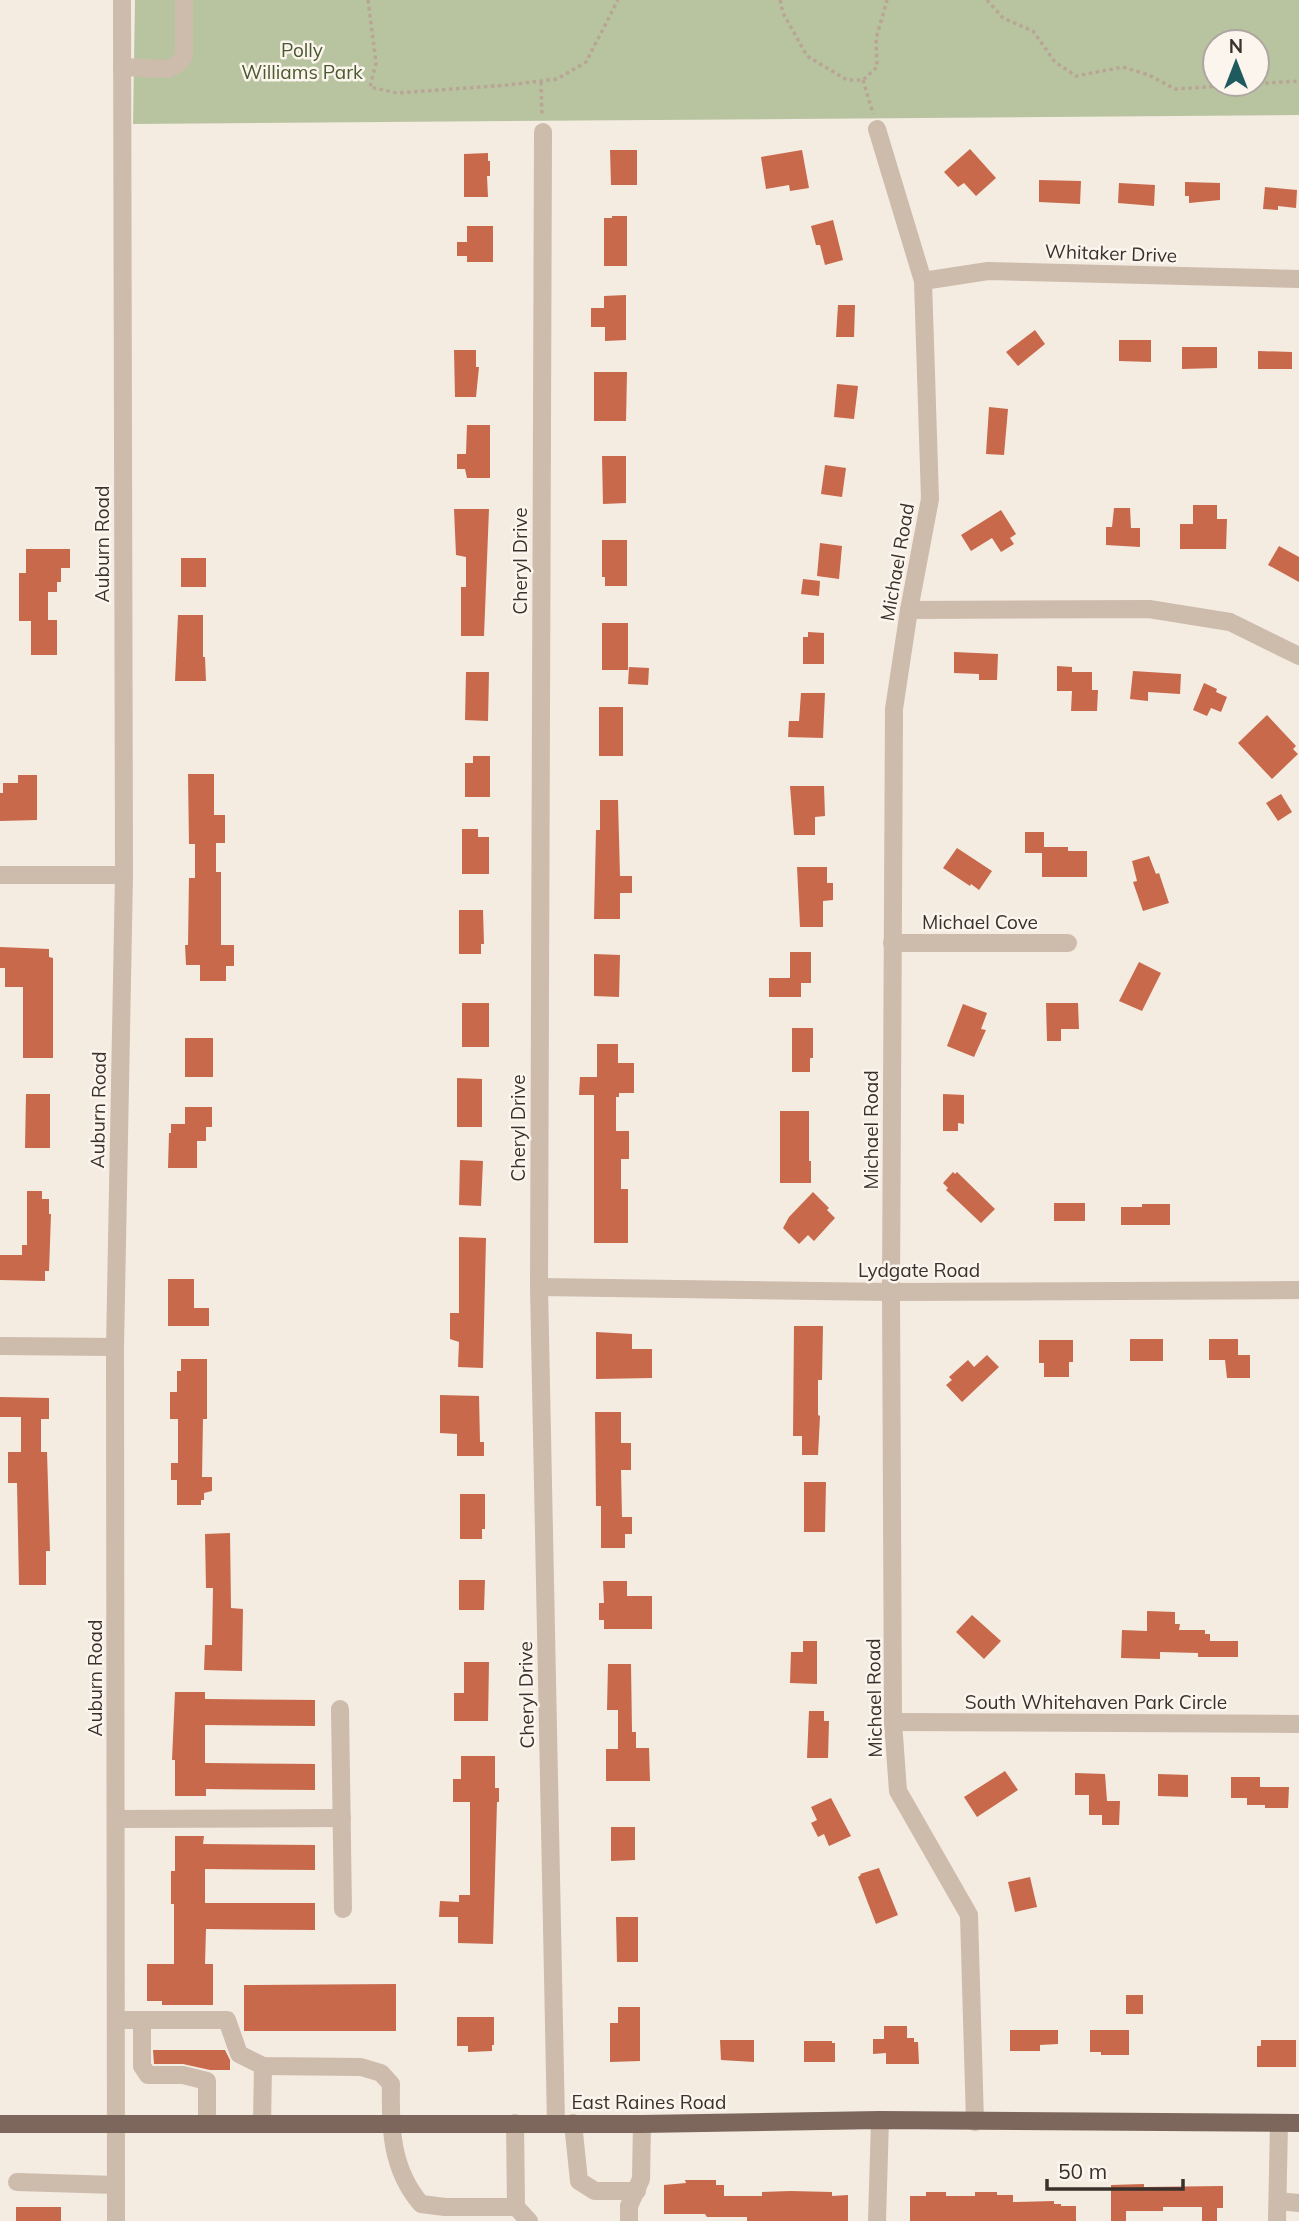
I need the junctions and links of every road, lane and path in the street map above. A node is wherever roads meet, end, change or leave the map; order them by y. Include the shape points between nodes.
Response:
1 (122, 0) edge
2 (184, 0) edge
3 (368, 0) edge
4 (618, 0) edge
5 (780, 0) edge
6 (887, 0) edge
7 (987, 0) edge
8 (122, 67) junction
9 (863, 80) junction
10 (541, 81) junction
11 (1299, 81) edge
12 (877, 129) joint
13 (543, 132) joint
14 (1299, 279) edge
15 (923, 281) junction
16 (909, 610) junction
17 (1299, 656) edge
18 (0, 875) edge
19 (124, 875) junction
20 (892, 943) junction
21 (1068, 943) dead end
22 (539, 1287) junction
23 (1299, 1290) edge
24 (891, 1292) junction
25 (0, 1346) edge
26 (115, 1348) junction
27 (340, 1709) dead end
28 (894, 1722) junction
29 (1299, 1724) edge
30 (342, 1818) junction
31 (116, 1819) junction
32 (343, 1909) dead end
33 (117, 2020) junction
34 (142, 2020) junction
35 (263, 2066) junction
36 (880, 2120) junction
37 (975, 2122) junction
38 (391, 2123) junction
39 (515, 2123) junction
40 (565, 2123) junction
41 (1279, 2123) junction
42 (1299, 2123) edge
43 (0, 2124) edge
44 (207, 2124) junction
45 (262, 2124) junction
46 (642, 2124) junction
47 (117, 2125) junction
48 (17, 2182) dead end
49 (116, 2185) junction
50 (637, 2191) junction
51 (1278, 2202) junction
52 (1299, 2203) edge
53 (516, 2207) junction
54 (116, 2221) edge
55 (528, 2221) edge
56 (629, 2221) edge
57 (877, 2221) edge
58 (1277, 2221) edge

1 - 8 street, Auburn Road
2 - 8 street via 184,56 178,64 167,69
3 - 10 path via 376,63 370,87 397,93
4 - 10 path via 586,62 557,79
5 - 9 path via 807,56 847,80
6 - 9 path via 876,39 877,67
7 - 11 path via 1003,18 1033,31 1055,62 1076,76 1123,66 1175,89
8 - 19 street, Auburn Road
9 - 12 path
10 - 13 path
12 - 15 street, Michael Road
13 - 22 street, Cheryl Drive
14 - 15 street, Whitaker Drive via 988,271
15 - 16 street, Michael Road via 930,499
16 - 17 street via 1149,609 1230,622
16 - 20 street, Michael Road via 894,709
18 - 19 street
19 - 26 street, Auburn Road
20 - 21 street, Michael Cove
20 - 24 street, Michael Road
22 - 24 street, Lydgate Road
22 - 40 street, Cheryl Drive
23 - 24 street, Lydgate Road
24 - 28 street, Michael Road
25 - 26 street
26 - 31 street, Auburn Road
27 - 30 street
28 - 29 street, South Whitehaven Park Circle
28 - 37 street, Michael Road via 898,1791 969,1915
30 - 31 street
30 - 32 street
31 - 33 street, Auburn Road
33 - 34 street
33 - 47 street, Auburn Road
34 - 35 street via 227,2020 239,2054
34 - 44 street via 144,2072 207,2081
35 - 38 street via 361,2067 381,2073 391,2084
35 - 45 street
36 - 37 main road, East Raines Road
36 - 46 main road, East Raines Road
36 - 57 street
37 - 41 main road, East Raines Road
38 - 39 main road, East Raines Road
38 - 45 main road, East Raines Road
38 - 53 street via 398,2166 407,2188 421,2204
39 - 40 main road, East Raines Road
39 - 53 street
40 - 46 main road, East Raines Road
40 - 50 street, Cheryl Drive via 579,2181 596,2191
41 - 42 main road, East Raines Road
41 - 51 street
43 - 47 main road, East Raines Road
44 - 45 main road, East Raines Road
44 - 47 main road, East Raines Road
46 - 50 street
47 - 49 street, Auburn Road
48 - 49 street
49 - 54 street, Auburn Road
50 - 56 street via 629,2206
51 - 52 street
51 - 58 street
53 - 55 street

